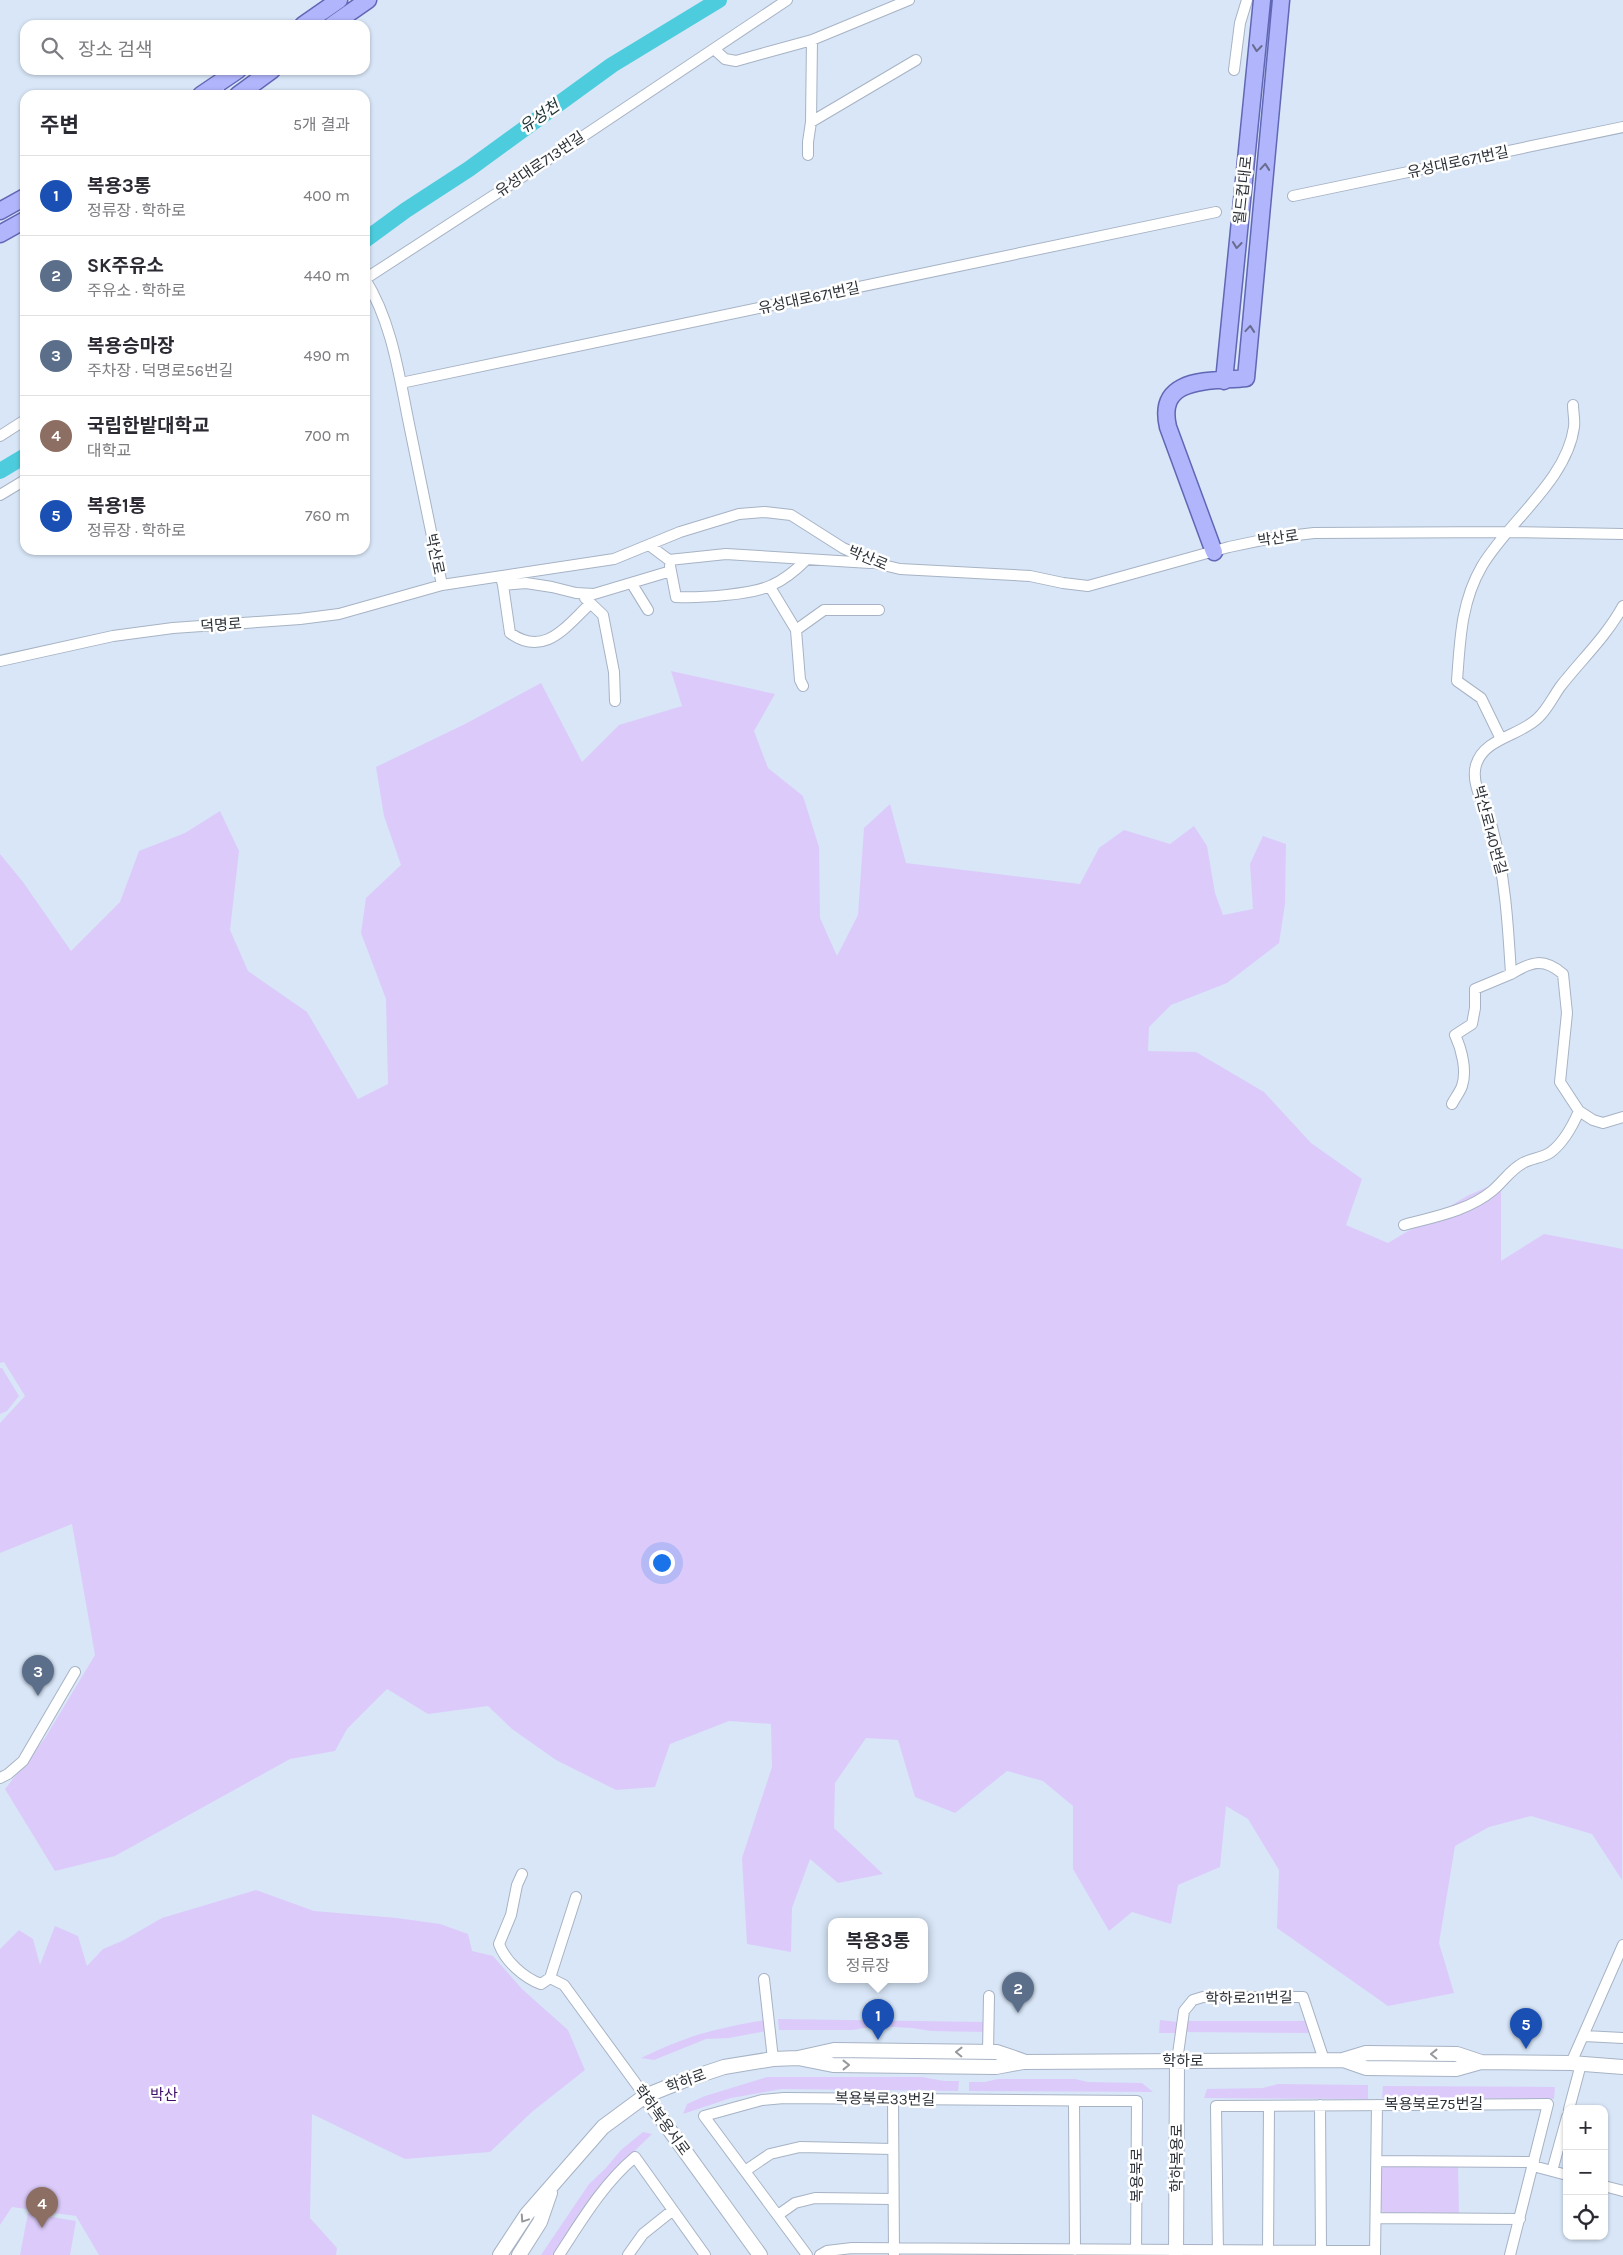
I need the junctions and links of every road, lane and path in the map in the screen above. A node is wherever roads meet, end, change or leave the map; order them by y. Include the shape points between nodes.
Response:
1 (339, 0) edge
2 (368, 0) edge
3 (787, 0) edge
4 (909, 0) edge
5 (1246, 0) edge
6 (1262, 0) edge
7 (1281, 0) edge
8 (310, 20) edge
9 (339, 20) edge
10 (812, 40) junction
11 (714, 48) junction
12 (916, 60) dead end
13 (1234, 70) dead end
14 (233, 75) edge
15 (265, 75) edge
16 (218, 90) edge
17 (245, 90) edge
18 (811, 122) junction
19 (1623, 127) edge
20 (808, 155) dead end
21 (1293, 196) dead end
22 (20, 200) edge
23 (0, 211) edge
24 (1216, 212) dead end
25 (20, 223) edge
26 (0, 234) edge
27 (370, 276) edge
28 (370, 287) edge
29 (1224, 381) junction
30 (400, 383) junction
31 (1573, 404) dead end
32 (20, 423) edge
33 (0, 436) edge
34 (20, 483) edge
35 (0, 495) edge
36 (1507, 532) junction
37 (1623, 534) edge
38 (649, 545) junction
39 (1214, 552) junction
40 (670, 560) junction
41 (806, 560) junction
42 (875, 563) junction
43 (671, 571) junction
44 (502, 581) junction
45 (632, 584) junction
46 (442, 586) junction
47 (770, 587) junction
48 (582, 594) junction
49 (590, 604) junction
50 (1623, 606) edge
51 (648, 610) dead end
52 (879, 610) dead end
53 (796, 630) junction
54 (0, 661) edge
55 (803, 686) dead end
56 (615, 701) dead end
57 (1501, 739) junction
58 (1511, 974) junction
59 (1452, 1104) dead end
60 (1579, 1111) junction
61 (1623, 1117) edge
62 (1404, 1225) dead end
63 (74, 1672) dead end
64 (0, 1778) edge
65 (522, 1874) dead end
66 (576, 1897) dead end
67 (1623, 1945) edge
68 (550, 1978) junction
69 (764, 1978) dead end
70 (989, 1996) dead end
71 (1584, 2036) junction
72 (1623, 2038) edge
73 (988, 2052) junction
74 (798, 2058) junction
75 (773, 2059) junction
76 (1324, 2060) junction
77 (1177, 2061) junction
78 (1023, 2062) junction
79 (1576, 2064) junction
80 (1623, 2067) edge
81 (645, 2096) junction
82 (893, 2098) junction
83 (1137, 2101) joint
84 (1074, 2102) junction
85 (1377, 2104) junction
86 (1320, 2105) junction
87 (1570, 2105) edge
88 (1269, 2106) junction
89 (1563, 2131) edge
90 (893, 2149) junction
91 (1376, 2161) junction
92 (1534, 2164) junction
93 (745, 2171) junction
94 (1552, 2171) junction
95 (1563, 2175) edge
96 (552, 2187) junction
97 (1608, 2187) edge
98 (1623, 2191) edge
99 (893, 2199) junction
100 (673, 2210) junction
101 (778, 2215) junction
102 (1376, 2218) junction
103 (1520, 2219) junction
104 (1075, 2250) junction
105 (1268, 2250) junction
106 (1321, 2251) junction
107 (894, 2252) edge
108 (1015, 2252) edge
109 (1136, 2252) edge
110 (1176, 2252) edge
111 (1218, 2252) edge
112 (500, 2255) edge
113 (519, 2255) edge
114 (559, 2255) edge
115 (628, 2255) edge
116 (705, 2255) edge
117 (760, 2255) edge
118 (807, 2255) edge
119 (820, 2255) edge
120 (1375, 2255) edge
121 (1510, 2255) edge

1 - 8 main road
2 - 9 main road
3 - 11 street, 유성대로713번길
4 - 10 street
5 - 13 street
6 -> 29 main road, 월드컵대로
29 -> 7 main road, 월드컵대로 via 1246,378
10 - 11 street via 736,61 725,59
10 - 18 street
11 - 27 street, 유성대로713번길
12 - 18 street
14 - 16 main road
15 - 17 main road
18 - 20 street
19 - 21 street, 유성대로671번길
22 - 23 main road
24 - 30 street, 유성대로671번길
25 - 26 main road
28 - 30 street, 박산로 via 384,315
29 - 39 main road via 1195,382 1178,390 1166,406 1166,418
30 - 46 street, 박산로
31 - 36 street via 1574,427 1554,477
32 - 33 street
34 - 35 street
36 - 37 street, 박산로
36 - 39 street, 박산로 via 1314,533 1272,538
36 - 57 street via 1482,566 1470,592 1462,617 1457,680 1482,698
38 - 40 street
38 - 42 street, 박산로 via 710,522 739,514 765,512 791,515 843,548
38 - 44 street, 박산로 via 614,559
39 - 42 street, 박산로 via 1088,586 1030,576 900,570
40 - 41 street via 726,554
40 - 43 street
41 - 42 street
41 - 47 street
43 - 45 street
43 - 47 street via 676,597 698,598
44 - 46 street, 박산로
44 - 48 street
44 - 49 street via 510,633 518,639 545,642
45 - 48 street
45 - 51 street
46 - 54 street, 덕명로 via 339,614 114,636
47 - 53 street
48 - 49 street
49 - 56 street via 603,615 614,672
50 - 57 street, 박산로140번길 via 1615,621 1538,719
52 - 53 street via 824,610
53 - 55 street
57 - 58 street, 박산로140번길 via 1484,752 1476,765 1475,777 1490,818 1503,876
58 - 59 street via 1475,989 1476,1008 1472,1024 1455,1036 1462,1049 1463,1072 1462,1086
58 - 60 street via 1524,966 1544,962 1563,974 1567,1013 1560,1082
60 - 61 street via 1603,1123
60 - 62 street via 1573,1125 1551,1152 1524,1162 1493,1191 1476,1202 1442,1215
63 - 64 street via 23,1762
65 - 68 street via 499,1944 506,1957 532,1981 541,1984
66 - 68 street
67 - 71 street
68 - 81 street, 학하복용서로 via 564,1985
69 - 75 street
70 - 73 street
71 - 72 street
71 - 79 street
73 -> 74 street, 학하로 via 834,2050
73 - 78 street, 학하로
74 - 75 street, 학하로
74 -> 78 street, 학하로 via 833,2065 996,2066
75 - 81 street, 학하로 via 724,2068
76 - 77 street, 학하로
76 - 77 street, 학하로211번길 via 1303,1997 1213,1997 1194,2000 1184,2011
76 - 79 street, 학하로 via 1344,2060 1366,2068 1456,2068 1481,2062
77 - 78 street, 학하로
77 - 110 street, 학하복용로
79 - 80 street, 학하로
79 - 87 street
81 - 96 street, 학하로 via 603,2127
81 - 117 street, 학하복용서로
82 - 84 street, 복용북로33번길
82 - 90 street
82 - 93 street, 복용북로33번길 via 762,2100 704,2116
83 - 84 street, 복용북로33번길
83 - 109 street, 복용북로
84 - 104 street
85 - 86 street
85 - 91 street, 복용북로75번길
85 - 92 street, 복용북로75번길 via 1548,2104
86 - 88 street
86 - 106 street
88 - 105 street
88 - 111 street via 1216,2106
89 - 94 street
90 - 93 street via 800,2148 770,2154
90 - 99 street
91 - 92 street
91 - 102 street, 복용북로75번길
92 - 94 street
92 - 103 street
93 - 101 street, 복용북로33번길
94 - 95 street
96 -> 112 street, 학하로 via 527,2214
96 - 113 street, 학하로 via 540,2222
97 - 98 street
99 - 101 street via 815,2198 794,2203
99 - 107 street
100 - 114 street via 635,2157 599,2195
100 - 115 street via 643,2234
100 - 116 street
101 - 118 street, 복용북로33번길
102 - 103 street
102 - 120 street, 복용북로75번길
103 - 121 street
104 - 108 street
104 - 109 street
105 - 106 street
105 - 111 street
106 - 120 street via 1371,2251
107 - 108 street
107 - 119 street via 852,2248
109 - 110 street
110 - 111 street

